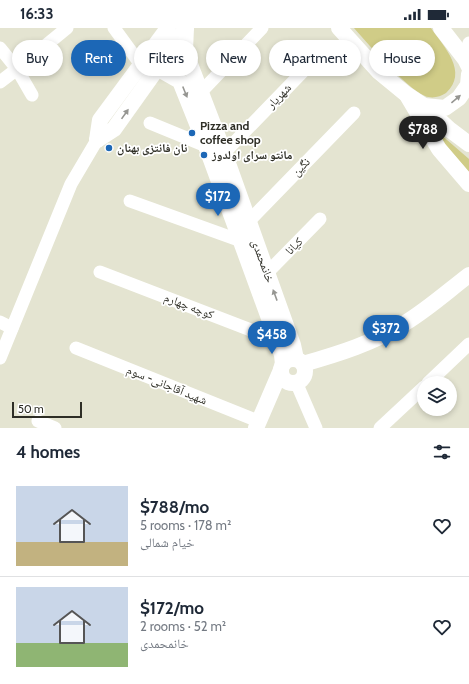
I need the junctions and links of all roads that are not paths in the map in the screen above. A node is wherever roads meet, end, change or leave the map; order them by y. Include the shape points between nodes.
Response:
1 (67, 28) edge
2 (114, 28) edge
3 (168, 28) edge
4 (186, 28) edge
5 (262, 28) edge
6 (339, 28) edge
7 (441, 28) edge
8 (52, 40) edge
9 (162, 40) edge
10 (174, 40) edge
11 (469, 43) edge
12 (0, 48) edge
13 (134, 50) edge
14 (12, 63) edge
15 (468, 66) edge
16 (12, 73) edge
17 (21, 76) edge
18 (143, 76) edge
19 (170, 76) edge
20 (299, 76) edge
21 (0, 82) edge
22 (201, 92) junction
23 (406, 94) junction
24 (32, 95) dead end
25 (424, 106) junction
26 (354, 113) dead end
27 (150, 123) dead end
28 (97, 140) joint
29 (469, 144) edge
30 (206, 146) junction
31 (224, 153) junction
32 (469, 184) edge
33 (130, 201) dead end
34 (320, 219) dead end
35 (248, 233) junction
36 (469, 267) edge
37 (100, 272) dead end
38 (267, 273) junction
39 (469, 274) edge
40 (448, 292) junction
41 (0, 322) edge
42 (12, 328) junction
43 (277, 340) junction
44 (469, 344) edge
45 (76, 348) dead end
46 (0, 358) edge
47 (291, 364) junction
48 (435, 376) edge
49 (296, 382) joint
50 (417, 394) edge
51 (38, 421) dead end
52 (257, 425) edge
53 (55, 428) edge
54 (316, 428) edge
55 (380, 428) edge

1 - 8 street
2 - 13 street
3 - 9 main road
4 - 10 main road
4 - 22 main road, خانمحمدی via 185,50
5 - 22 street
6 - 23 main road via 378,71
7 - 15 main road
11 - 15 street
12 - 14 street
25 -> 15 main road via 445,108 459,98 468,85
16 - 21 street
17 - 24 street
18 - 28 main road via 114,129
19 -> 30 main road, خانمحمدی via 180,81
20 - 31 street, شهریار
22 - 31 main road, خانمحمدی
23 - 25 main road
23 - 32 main road via 439,149
25 - 29 main road
26 - 35 street, نگین
27 - 30 street
28 - 42 street via 71,184
30 - 35 main road, خانمحمدی
31 - 35 main road, خانمحمدی
33 - 35 street
34 - 38 street, کیانا
35 - 38 main road, خانمحمدی
35 - 43 main road, خانمحمدی
36 - 40 main road
37 - 43 street, کوچه چهارم
47 -> 38 main road, خانمحمدی via 293,345
39 - 40 main road
40 - 47 main road via 405,324 372,340 341,353
41 - 42 street
42 - 46 street
43 - 47 main road, خانمحمدی via 282,355
44 - 48 street
45 - 52 street, شهید آقاجانی- سوم
47 - 49 main road via 304,367 304,374
47 - 52 main road
49 - 54 street
50 - 55 street
51 - 53 street

